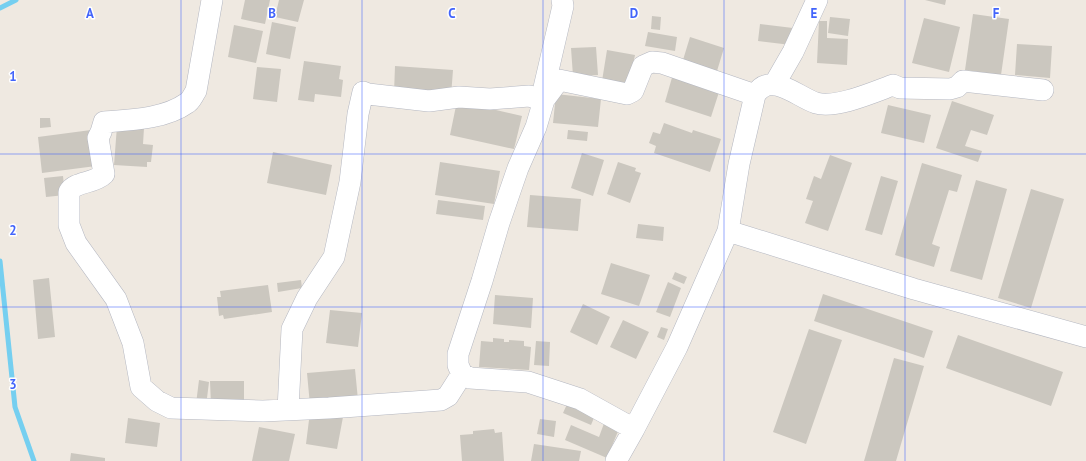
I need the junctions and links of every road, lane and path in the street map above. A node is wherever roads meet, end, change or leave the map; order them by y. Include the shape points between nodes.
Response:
1 (212, 0) edge
2 (562, 0) edge
3 (817, 0) edge
4 (774, 85) junction
5 (1043, 90) dead end
6 (755, 95) junction
7 (544, 100) junction
8 (728, 231) junction
9 (1086, 336) edge
10 (462, 374) junction
11 (288, 410) junction
12 (634, 429) junction
13 (616, 461) edge

1 - 11 street via 196,90 188,103 172,111 140,119 104,122 98,138 104,174 99,179 72,188 70,225 76,243 116,299 133,343 141,387 156,401 171,408
2 - 7 street via 543,92
3 - 4 street via 793,52
4 - 5 street via 782,86 816,103 829,104 841,103 893,85 900,88 950,89 964,81
4 - 6 street via 759,89
6 - 7 street via 662,63 652,62 643,66 631,93 559,80
6 - 8 street via 739,164
7 - 10 street via 499,223 458,354 458,366
7 - 11 street via 529,96 490,99 459,97 429,101 363,92 350,182 334,257 307,298 292,329
8 - 9 street via 914,289
8 - 12 street via 677,347
10 - 11 street via 448,396 441,400
10 - 12 street via 470,378 528,382 580,399
12 - 13 street

